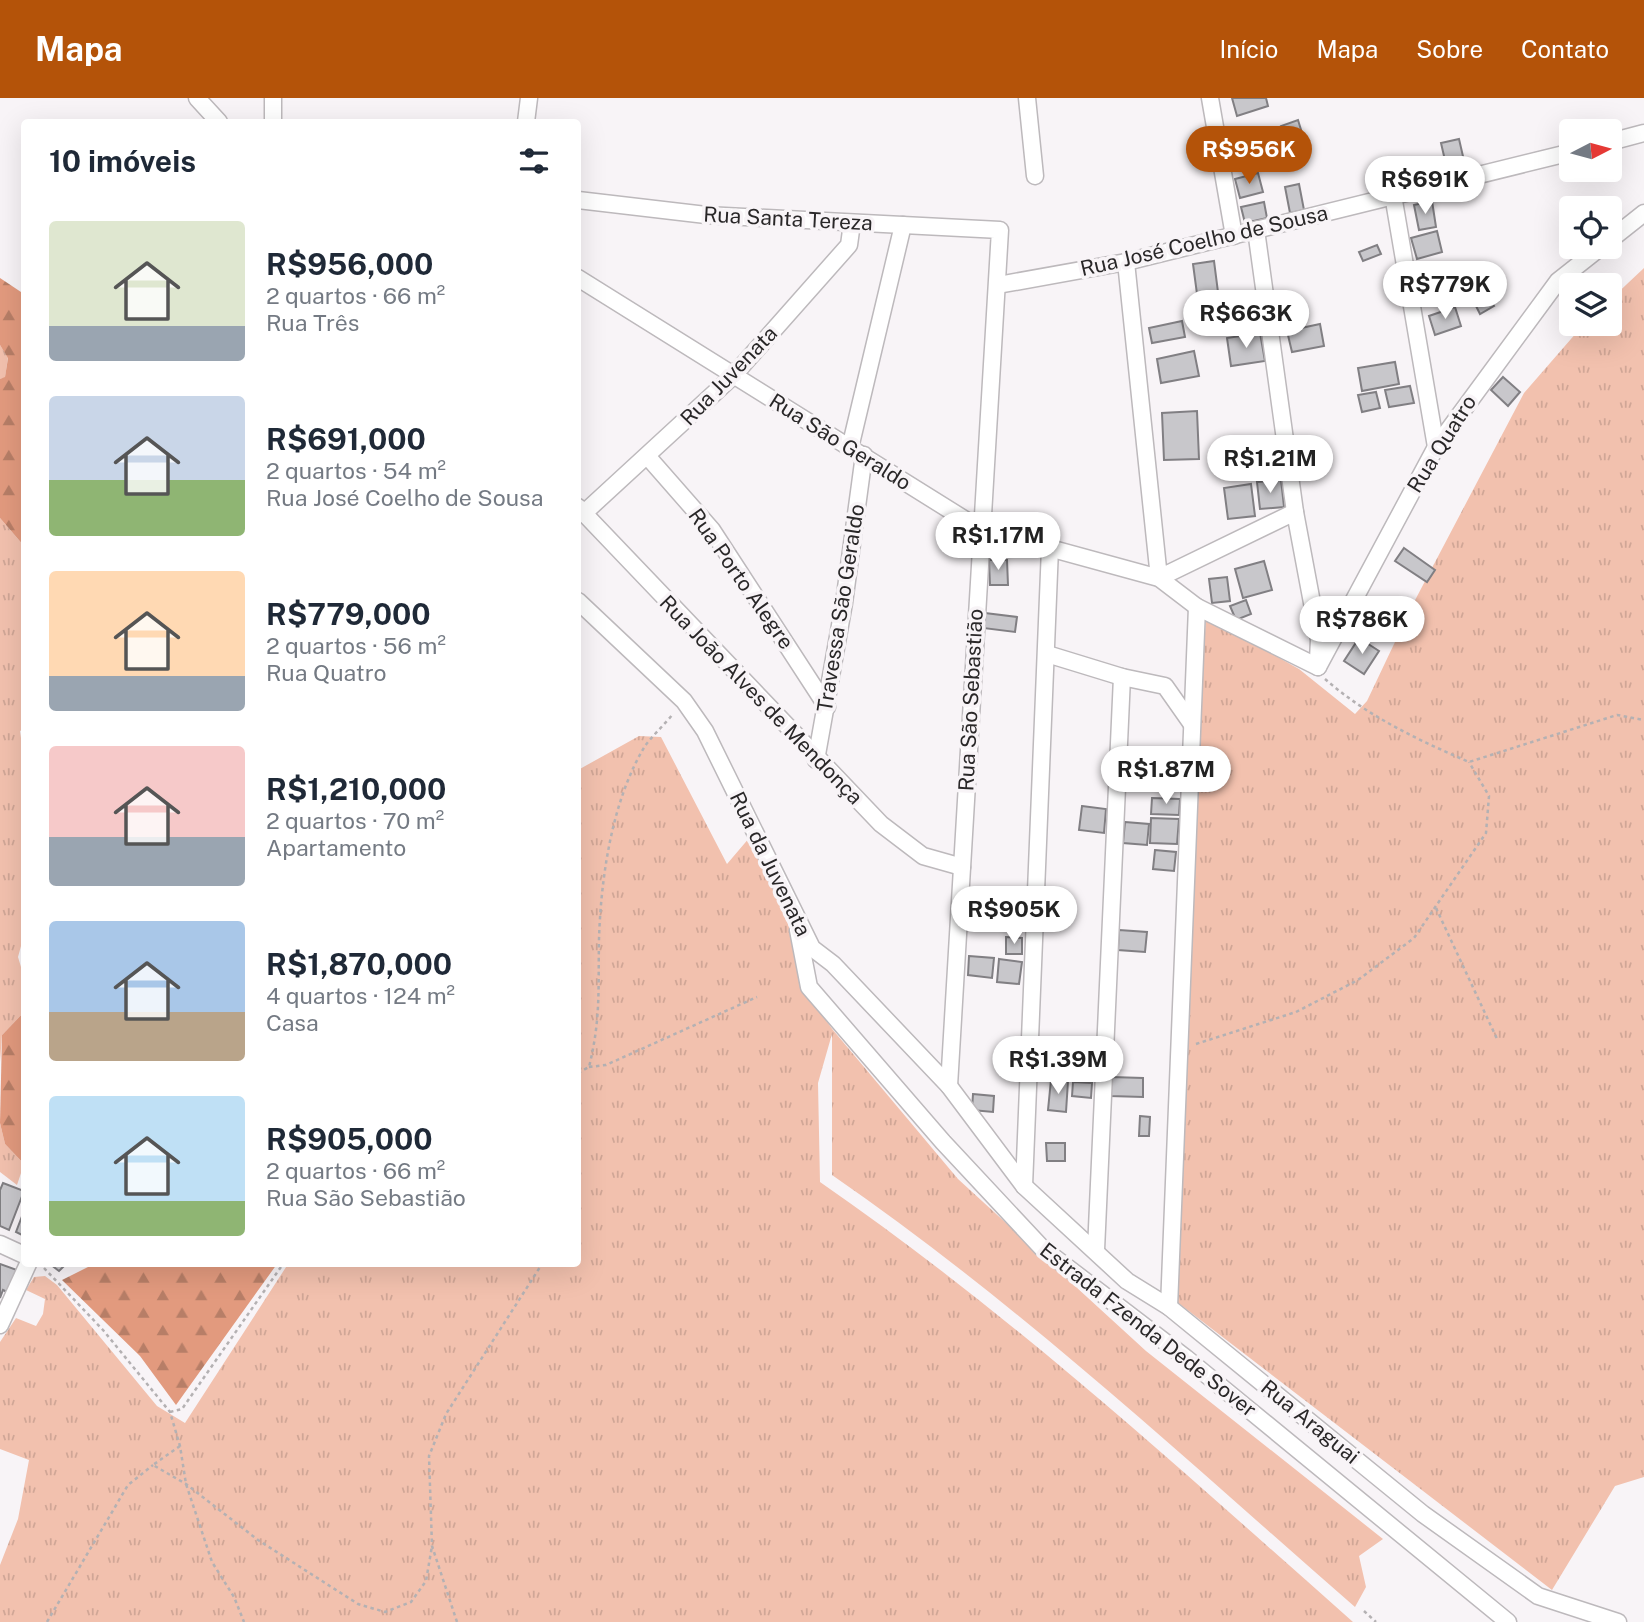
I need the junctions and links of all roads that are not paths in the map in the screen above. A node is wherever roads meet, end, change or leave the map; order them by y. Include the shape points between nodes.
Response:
1 (197, 98) edge
2 (274, 98) edge
3 (529, 98) edge
4 (1027, 98) edge
5 (1210, 98) edge
6 (216, 119) edge
7 (273, 119) edge
8 (526, 119) edge
9 (1644, 133) edge
10 (1622, 139) edge
11 (1559, 155) edge
12 (1035, 176) dead end
13 (1394, 195) junction
14 (581, 201) edge
15 (1644, 213) edge
16 (852, 223) junction
17 (903, 225) junction
18 (1000, 230) joint
19 (1256, 230) junction
20 (1622, 230) edge
21 (1234, 236) junction
22 (1586, 259) edge
23 (1126, 262) junction
24 (581, 280) edge
25 (998, 285) junction
26 (733, 376) junction
27 (1436, 447) junction
28 (857, 452) junction
29 (648, 457) junction
30 (581, 509) edge
31 (581, 511) edge
32 (1295, 512) junction
33 (980, 529) junction
34 (1050, 548) junction
35 (1159, 578) junction
36 (581, 604) edge
37 (1197, 607) junction
38 (1047, 654) junction
39 (1318, 667) junction
40 (1122, 677) junction
41 (827, 707) junction
42 (1191, 723) junction
43 (816, 760) junction
44 (962, 867) junction
45 (797, 924) junction
46 (949, 1086) junction
47 (1024, 1186) junction
48 (0, 1244) edge
49 (1096, 1250) junction
50 (21, 1255) edge
51 (21, 1266) edge
52 (1169, 1307) junction
53 (0, 1325) edge
54 (1508, 1622) edge
55 (1618, 1622) edge

1 - 6 street
2 - 7 street
3 - 8 street
4 - 12 street
5 - 21 street
9 - 10 street
11 - 13 street, Rua José Coelho de Sousa
13 - 19 street, Rua José Coelho de Sousa
13 - 27 street
14 - 16 street, Rua Santa Tereza via 706,215
15 - 20 street
16 - 17 street, Rua Santa Tereza
16 - 26 street, Rua Juvenata via 849,245
17 - 18 street, Rua Santa Tereza
17 - 28 street, Travessa São Geraldo
18 - 25 street, Rua São Sebastião
19 - 21 street, Rua José Coelho de Sousa
19 - 32 street
21 - 23 street, Rua José Coelho de Sousa
22 - 27 street, Rua Quatro via 1558,281
23 - 25 street, Rua José Coelho de Sousa
23 - 35 street
24 - 26 street, Rua São Geraldo
25 - 33 street, Rua São Sebastião
26 - 28 street, Rua São Geraldo
26 - 29 street, Rua Juvenata
27 - 39 street, Rua Quatro
28 - 33 street, Rua São Geraldo
28 - 41 street, Travessa São Geraldo
29 - 30 street, Rua Juvenata
29 - 41 street, Rua Porto Alegre via 712,530
31 - 43 street, Rua João Alves de Mendonça
32 - 35 street
32 - 39 street via 1319,640
33 - 34 street, Rua São Geraldo
33 - 44 street, Rua São Sebastião
34 - 35 street, Rua São Geraldo
34 - 38 street
35 - 37 street, Rua São Geraldo
36 - 45 street, Rua da Juvenata via 684,701 705,731
37 - 39 street, Rua São Geraldo
37 - 42 street
38 - 40 street
38 - 47 street
40 - 42 street via 1165,686
40 - 49 street
41 - 43 street, Travessa São Geraldo
42 - 52 street
43 - 44 street, Rua João Alves de Mendonça via 899,840 923,856
44 - 46 street, Rua São Sebastião
45 - 46 street, Rua da Juvenata via 812,948 833,964
45 - 54 street, Estrada Fzenda Dede Sover via 809,987 1042,1248 1186,1357
46 - 47 street, Rua da Juvenata
47 - 49 street, Rua Araguai
48 - 50 street
49 - 52 street, Rua Araguai via 1127,1280
51 - 53 street
52 - 55 street, Rua Araguai via 1423,1514 1538,1596

